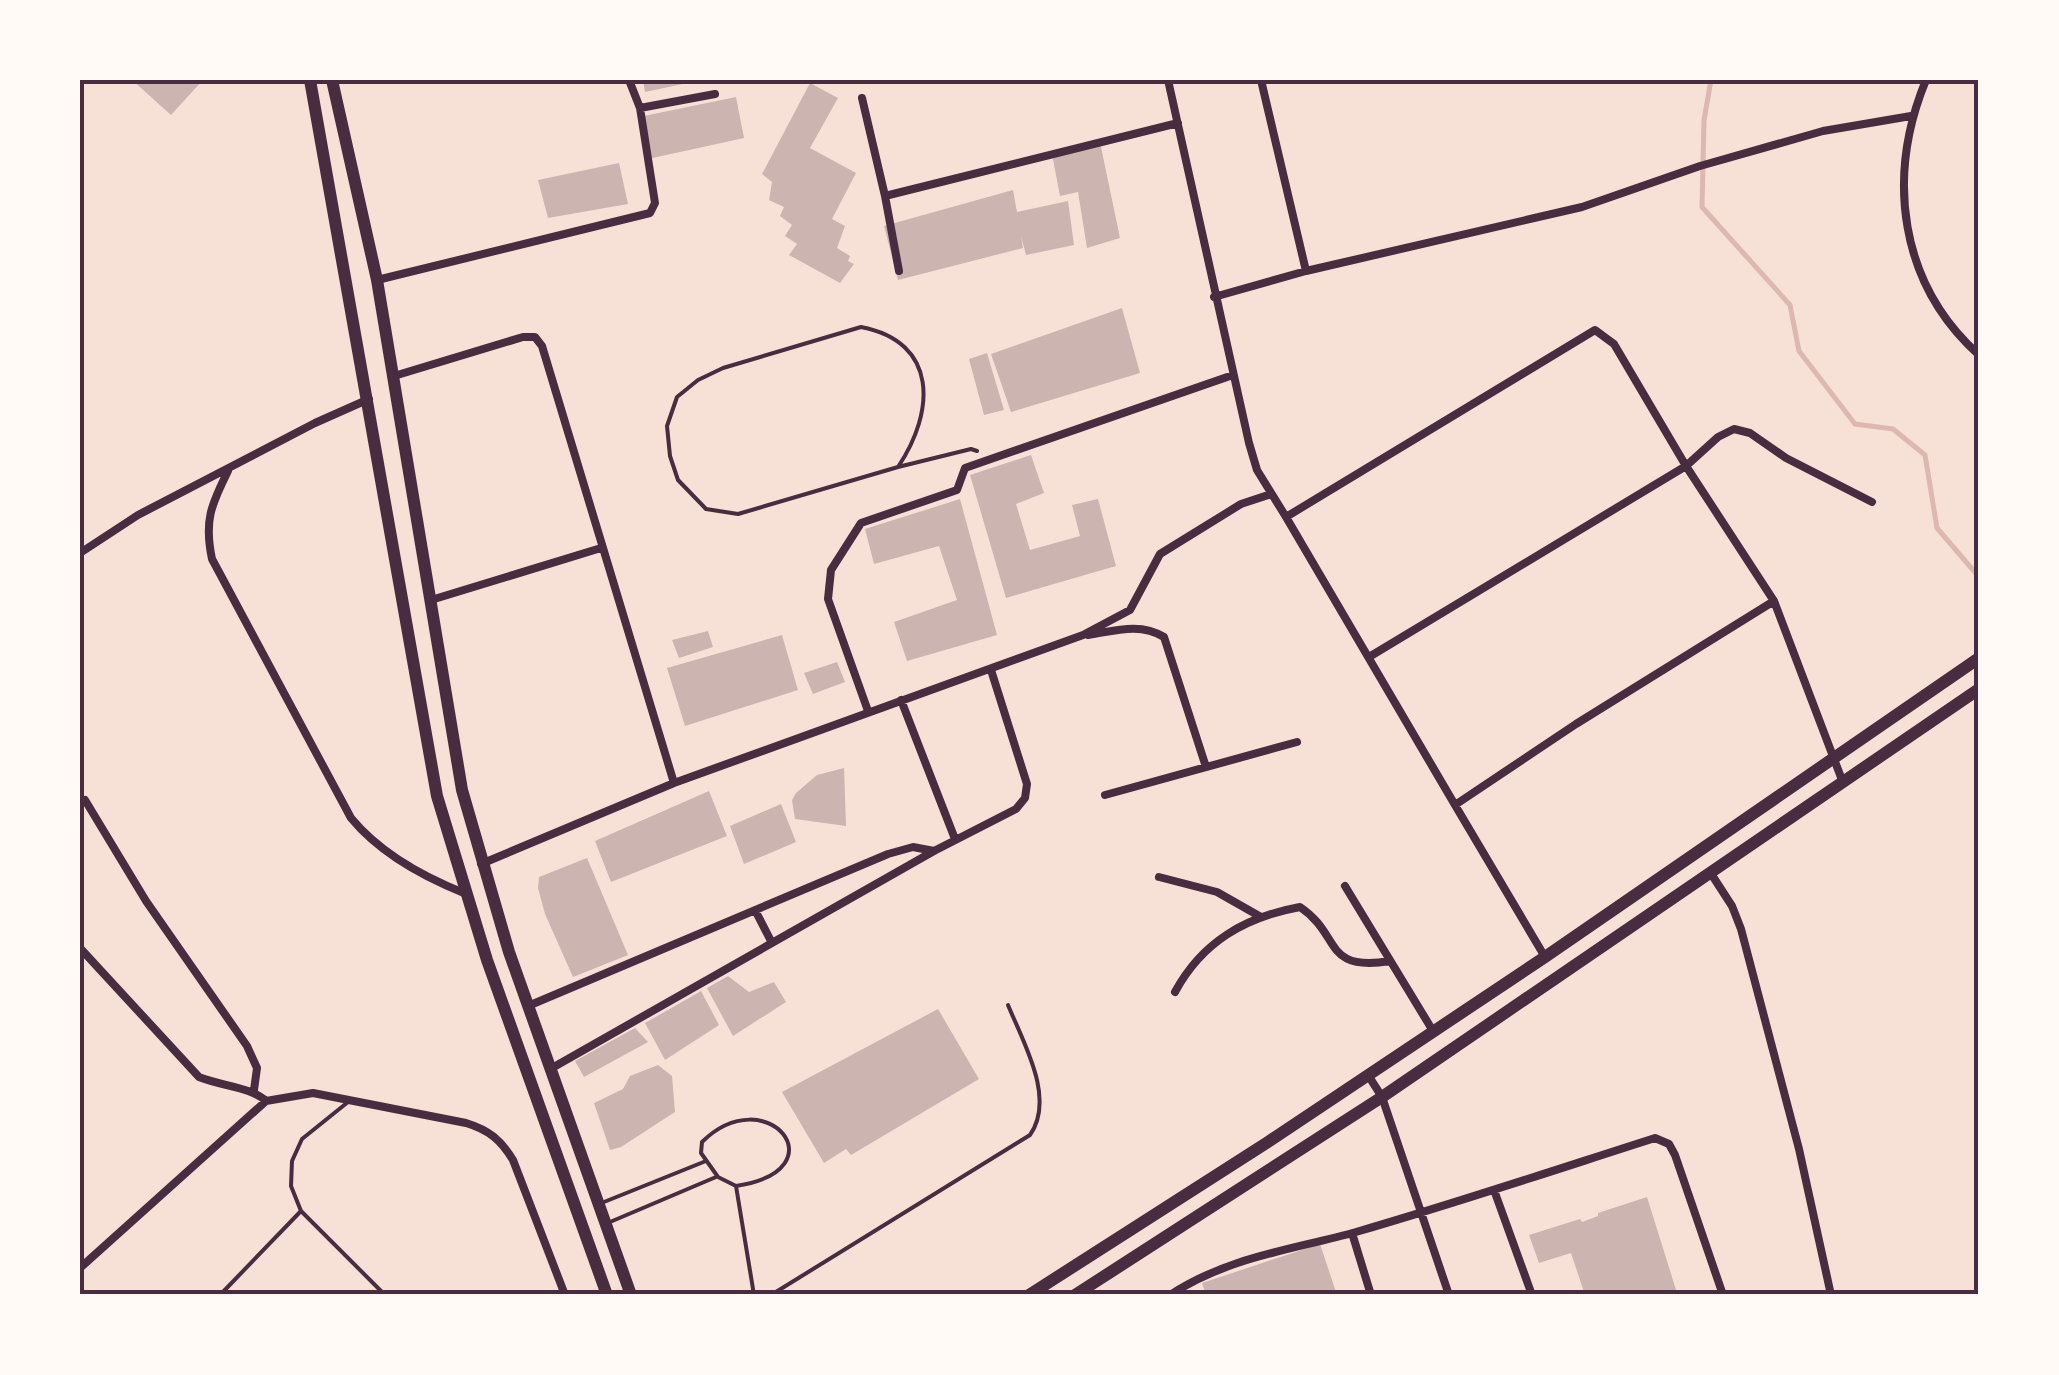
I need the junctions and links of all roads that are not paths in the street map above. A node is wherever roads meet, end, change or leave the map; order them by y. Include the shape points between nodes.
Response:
1 (310, 80) edge
2 (332, 80) edge
3 (629, 80) edge
4 (1168, 80) edge
5 (1261, 80) edge
6 (1926, 80) edge
7 (714, 94) dead end
8 (862, 98) dead end
9 (640, 108) junction
10 (1911, 116) junction
11 (1178, 123) junction
12 (885, 196) junction
13 (899, 271) dead end
14 (1306, 271) junction
15 (377, 280) junction
16 (1214, 297) junction
17 (1979, 355) edge
18 (1233, 375) junction
19 (394, 376) junction
20 (369, 399) junction
21 (1686, 466) junction
22 (228, 471) junction
23 (1271, 494) junction
24 (1872, 502) dead end
25 (1286, 518) junction
26 (601, 548) junction
27 (80, 553) edge
28 (431, 600) junction
29 (1774, 601) junction
30 (1083, 635) junction
31 (1370, 657) junction
32 (1979, 658) edge
33 (991, 670) junction
34 (1979, 690) edge
35 (901, 700) junction
36 (868, 712) junction
37 (1298, 742) dead end
38 (1835, 755) junction
39 (1206, 767) junction
40 (1842, 780) junction
41 (674, 782) junction
42 (462, 790) junction
43 (1105, 795) dead end
44 (437, 796) junction
45 (85, 800) dead end
46 (1456, 805) junction
47 (956, 839) junction
48 (934, 851) junction
49 (481, 864) junction
50 (1710, 872) junction
51 (1159, 877) dead end
52 (1345, 886) dead end
53 (464, 893) junction
54 (755, 910) junction
55 (1261, 918) junction
56 (772, 943) junction
57 (80, 948) edge
58 (1544, 957) junction
59 (1390, 961) junction
60 (1174, 992) dead end
61 (1008, 1005) dead end
62 (528, 1006) junction
63 (1433, 1032) junction
64 (552, 1068) junction
65 (1368, 1075) junction
66 (254, 1090) junction
67 (1382, 1097) junction
68 (352, 1099) junction
69 (266, 1100) junction
70 (706, 1160) junction
71 (718, 1177) junction
72 (736, 1186) junction
73 (1494, 1190) junction
74 (598, 1204) junction
75 (301, 1211) junction
76 (1422, 1211) junction
77 (605, 1224) junction
78 (1352, 1233) junction
79 (80, 1268) edge
80 (1184, 1291) edge
81 (220, 1295) edge
82 (385, 1295) edge
83 (565, 1295) edge
84 (606, 1295) edge
85 (631, 1295) edge
86 (754, 1295) edge
87 (771, 1295) edge
88 (1028, 1295) edge
89 (1075, 1295) edge
90 (1170, 1295) edge
91 (1371, 1295) edge
92 (1449, 1295) edge
93 (1532, 1295) edge
94 (1723, 1295) edge
95 (1831, 1295) edge

1 - 20 main road
2 - 15 main road
3 - 9 street
4 - 11 street
5 - 14 street
6 - 10 street
7 - 9 street
8 - 12 street
9 - 15 street via 655,202 650,213
10 - 14 street via 1823,131 1582,207
10 - 17 street via 1903,190 1918,269 1954,334
11 - 12 street
11 - 16 street
12 - 13 street
14 - 16 street
15 - 19 main road
16 - 18 street
18 - 23 street via 1257,470
18 - 36 street via 965,468 957,490 861,523 831,570 828,598
19 - 26 street via 534,337
19 - 28 main road
20 - 22 street
20 - 44 main road
21 - 24 street via 1718,437 1734,429 1750,432
21 - 25 street via 1614,344 1595,330
21 - 29 street
21 - 31 street
22 - 27 street via 138,515
22 - 53 street via 206,531 212,559 351,818 428,879
23 - 25 street
23 - 30 street via 1241,504 1160,554 1130,610
25 - 31 street
26 - 28 street
26 - 41 street
28 - 42 main road
29 - 38 street
29 - 46 street
30 - 33 street
30 - 39 street via 1138,628 1164,637
31 - 46 street
32 - 38 main road
33 - 35 street
33 - 47 street via 1027,784 1025,798
34 - 40 main road
35 - 36 street
35 - 47 street
36 - 41 street
37 - 39 street
38 - 40 street
38 - 58 main road
39 - 43 street
40 - 50 main road
41 - 49 street
42 - 44 main road
42 - 49 main road
44 - 53 main road
45 - 66 street via 247,1046 257,1068
46 - 58 street
47 - 48 street
48 - 54 street via 913,847 888,854
48 - 56 street
49 - 62 main road
50 - 67 main road
50 - 95 street via 1741,929
51 - 55 street via 1217,892
52 - 59 street
53 - 84 main road
54 - 56 street
54 - 62 street
55 - 59 street via 1300,907 1346,960
55 - 60 street via 1233,928
56 - 64 street
57 - 66 street via 200,1077
58 - 63 main road
59 - 63 street
61 - 87 lane via 1040,1106 1030,1135
62 - 64 main road
63 - 65 main road
64 - 74 main road
65 - 67 street
65 - 88 main road
66 - 69 street
67 - 76 street
67 - 89 main road
68 - 69 street via 313,1093
68 - 75 lane via 302,1140 292,1161 291,1186
68 - 83 street via 466,1123 501,1141
69 - 79 street
70 - 71 lane
70 - 72 lane via 702,1142 730,1122 756,1118 777,1127 786,1136 786,1164 759,1182
70 - 74 lane
71 - 72 lane
71 - 77 lane
72 - 86 lane
73 - 76 street
73 - 93 street
73 - 94 street via 1654,1138 1668,1144
74 - 77 main road
75 - 81 lane
75 - 82 lane
76 - 78 street
76 - 92 street
77 - 85 main road
78 - 80 street via 1236,1261
78 - 91 street
80 - 90 street

